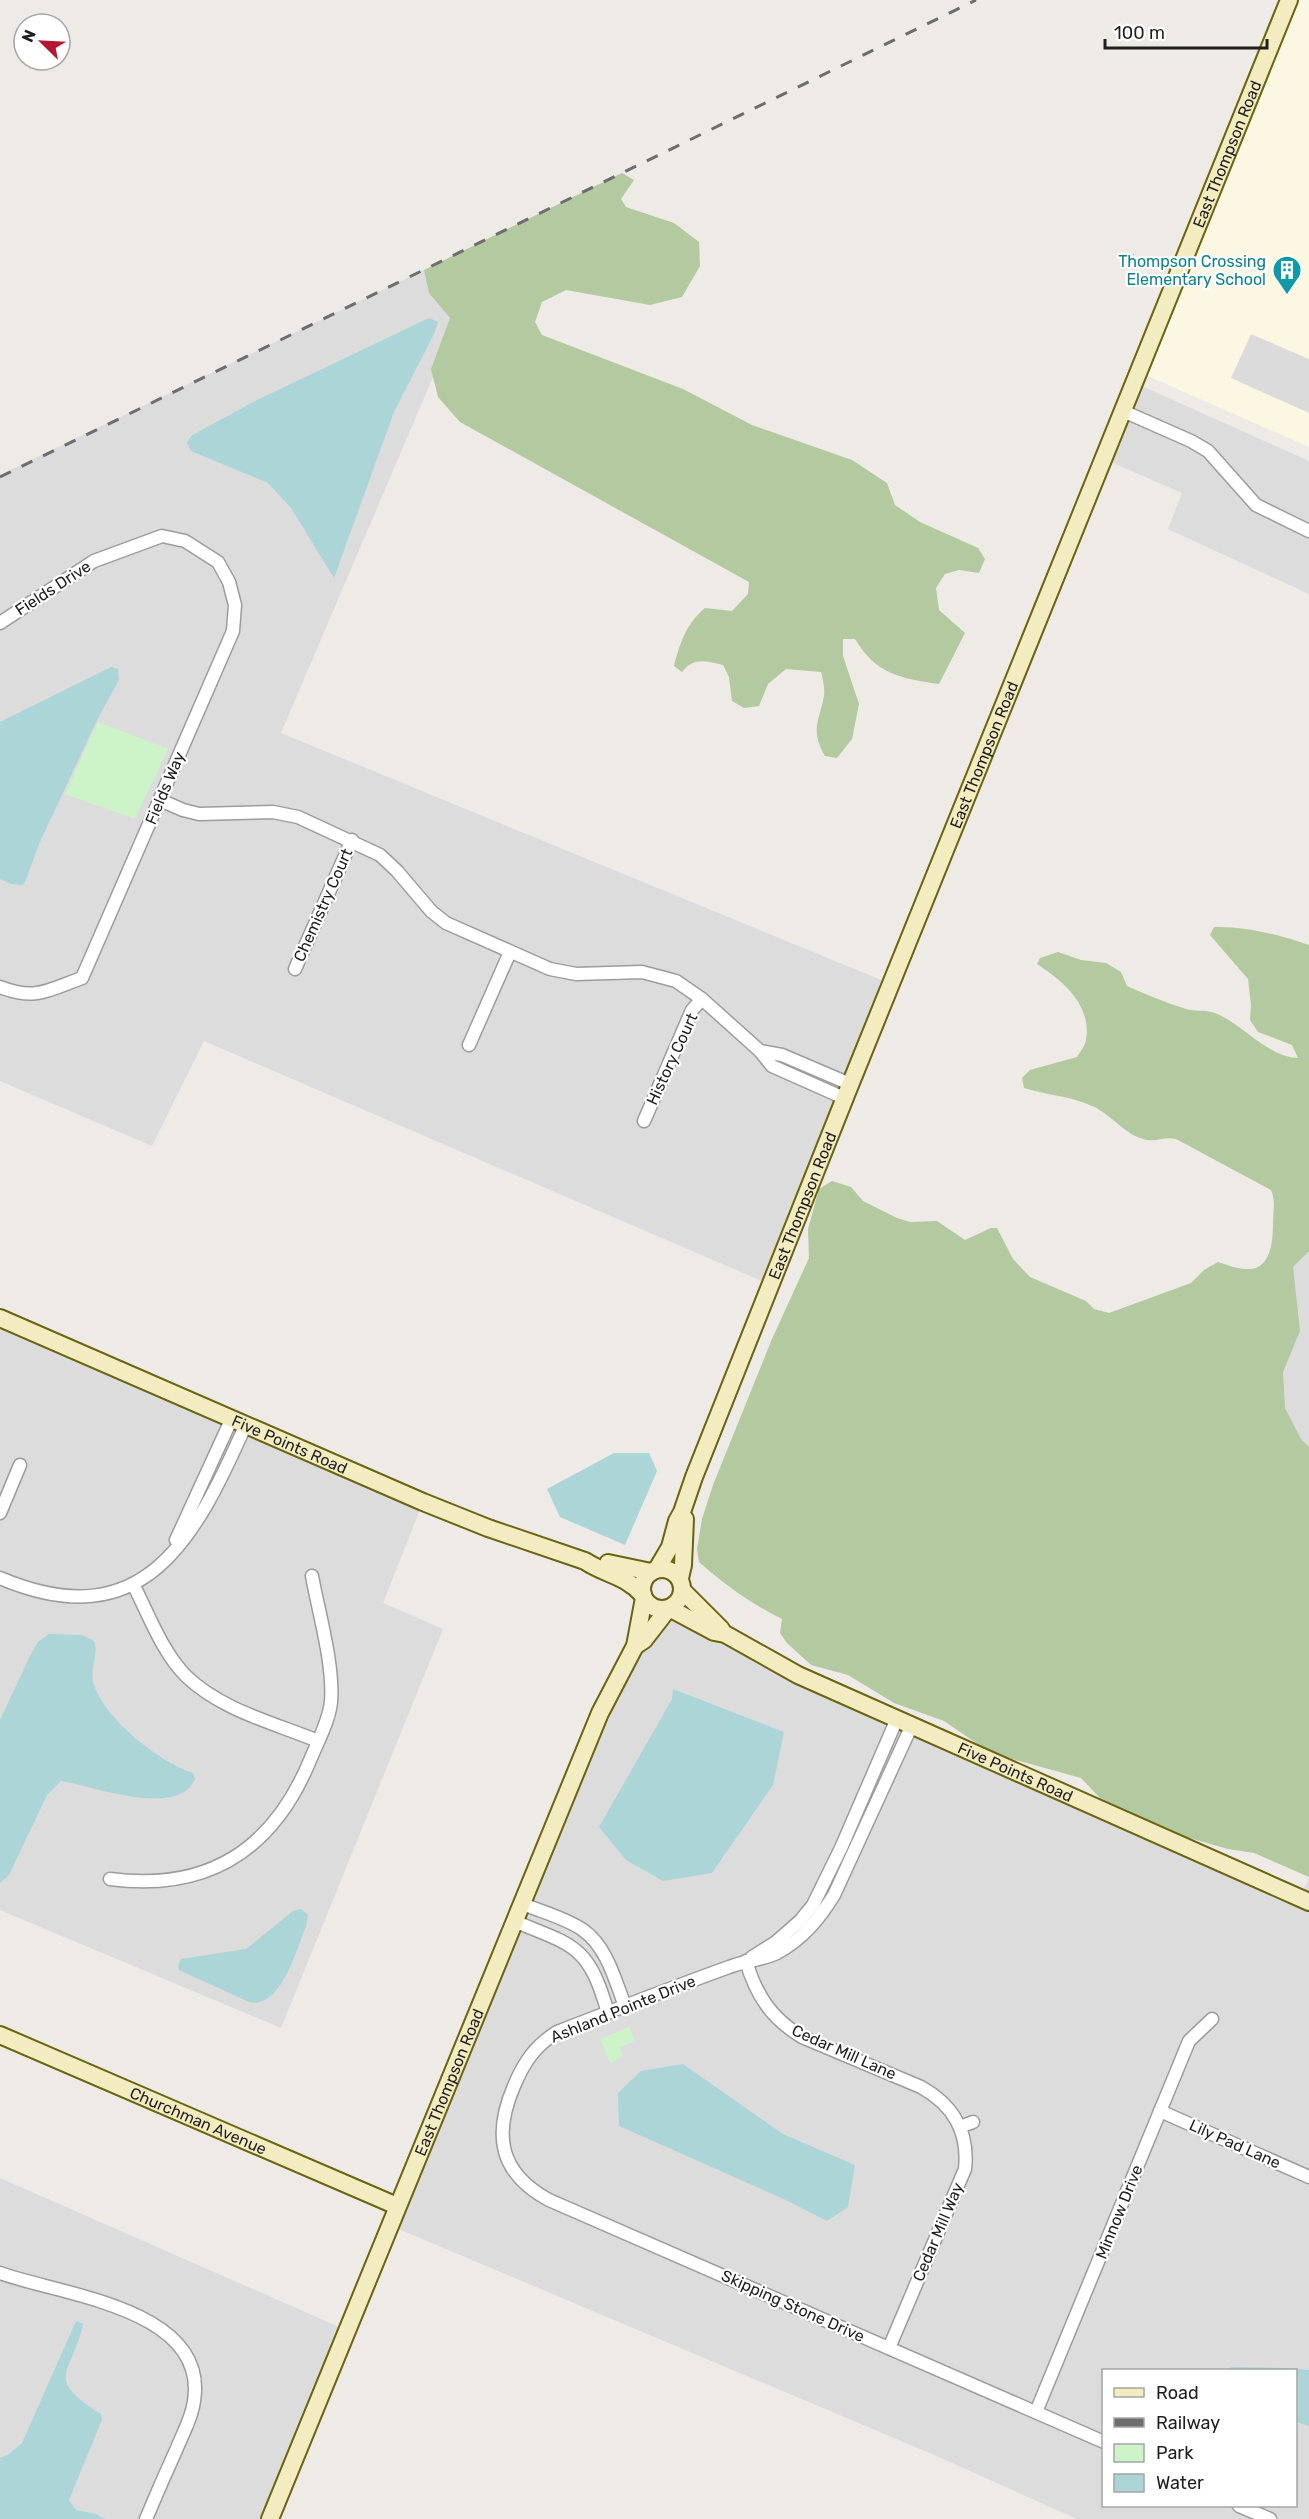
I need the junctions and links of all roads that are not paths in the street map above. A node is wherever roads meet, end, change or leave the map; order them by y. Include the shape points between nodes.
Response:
1 (1289, 0) edge
2 (1123, 411) junction
3 (1309, 531) edge
4 (229, 582) joint
5 (0, 622) edge
6 (160, 800) junction
7 (352, 840) junction
8 (510, 952) junction
9 (295, 969) dead end
10 (0, 987) edge
11 (702, 999) junction
12 (470, 1045) dead end
13 (847, 1091) junction
14 (644, 1121) dead end
15 (0, 1318) edge
16 (239, 1421) junction
17 (20, 1465) dead end
18 (682, 1512) junction
19 (0, 1513) edge
20 (585, 1561) junction
21 (654, 1571) junction
22 (312, 1576) dead end
23 (0, 1578) edge
24 (133, 1584) junction
25 (681, 1584) junction
26 (643, 1597) junction
27 (668, 1608) junction
28 (725, 1634) junction
29 (635, 1646) junction
30 (903, 1724) junction
31 (318, 1741) junction
32 (862, 1801) junction
33 (875, 1807) junction
34 (111, 1879) dead end
35 (1309, 1902) edge
36 (523, 1904) junction
37 (516, 1922) junction
38 (604, 1957) junction
39 (746, 1961) junction
40 (590, 1965) junction
41 (625, 2006) junction
42 (608, 2013) junction
43 (1212, 2019) dead end
44 (0, 2035) edge
45 (1160, 2111) junction
46 (974, 2122) dead end
47 (960, 2127) junction
48 (504, 2147) joint
49 (1309, 2177) edge
50 (397, 2206) junction
51 (0, 2273) edge
52 (889, 2348) junction
53 (1036, 2412) junction
54 (1102, 2441) edge
55 (1243, 2507) edge
56 (146, 2519) edge
57 (270, 2519) edge
58 (1270, 2519) edge

1 - 2 main road, East Thompson Road
2 - 3 street via 1191,441 1208,452 1256,505
2 - 13 main road, East Thompson Road
4 - 5 street, Fields Drive via 218,562 207,554 185,541 162,536 94,561
4 - 6 street, Fields Way via 235,604 232,631
6 - 7 street via 199,814 281,812
6 - 10 street, Fields Way via 82,978 47,992 20,995
7 - 8 street via 388,861 440,919
7 - 9 street, Chemistry Court
8 - 11 street via 570,974 635,972 661,976
8 - 12 street
11 - 13 street via 772,1066
11 - 14 street, History Court via 692,1010
13 - 18 main road, East Thompson Road
15 - 16 main road, Five Points Road
16 - 20 main road, Five Points Road via 449,1513
16 - 24 street via 174,1544
17 - 19 street
18 - 21 main road, East Thompson Road via 670,1547
18 - 25 main road, East Thompson Road via 686,1522
20 - 21 main road, Five Points Road
20 - 26 main road, Five Points Road via 629,1581
21 - 25 main road via 670,1570
21 - 26 main road via 643,1582
22 - 31 street via 331,1684 330,1706
23 - 24 street via 29,1590 64,1597 102,1595
24 - 31 street via 166,1647 185,1674 208,1694
25 - 27 main road via 677,1603
25 - 28 main road, Five Points Road
26 - 27 main road via 657,1609
26 - 29 main road, East Thompson Road
27 - 28 main road, Five Points Road
27 - 29 main road, East Thompson Road
28 - 30 main road, Five Points Road via 798,1676
29 - 36 main road, East Thompson Road via 600,1713
30 - 32 street, Ashland Pointe Drive
30 - 33 street, Ashland Pointe Drive
30 - 35 main road, Five Points Road
31 - 34 street via 286,1808 250,1846 207,1871 174,1880
32 - 33 street
32 - 39 street, Ashland Pointe Drive via 813,1905 776,1942
33 - 39 street, Ashland Pointe Drive via 834,1895 819,1918 778,1952
36 - 37 main road, East Thompson Road
36 - 38 street via 582,1930
37 - 40 street via 571,1945
37 - 50 main road, East Thompson Road
38 - 40 street
38 - 41 street
39 - 41 street, Ashland Pointe Drive
39 - 47 street, Cedar Mill Lane via 763,2003 788,2028 938,2096
40 - 42 street
41 - 42 street, Ashland Pointe Drive
42 - 48 street, Ashland Pointe Drive via 557,2032 531,2053 502,2115
43 - 45 street, Minnow Drive via 1189,2041
44 - 50 main road, Churchman Avenue
45 - 49 street, Lily Pad Lane
45 - 53 street, Minnow Drive
46 - 47 street
47 - 52 street, Cedar Mill Way via 967,2150 965,2169
48 - 52 street, Skipping Stone Drive via 521,2180 549,2200
50 - 57 main road, East Thompson Road
51 - 56 street via 111,2306 164,2331 183,2351 195,2386 192,2414
52 - 53 street, Skipping Stone Drive
53 - 54 street, Skipping Stone Drive
55 - 58 street

